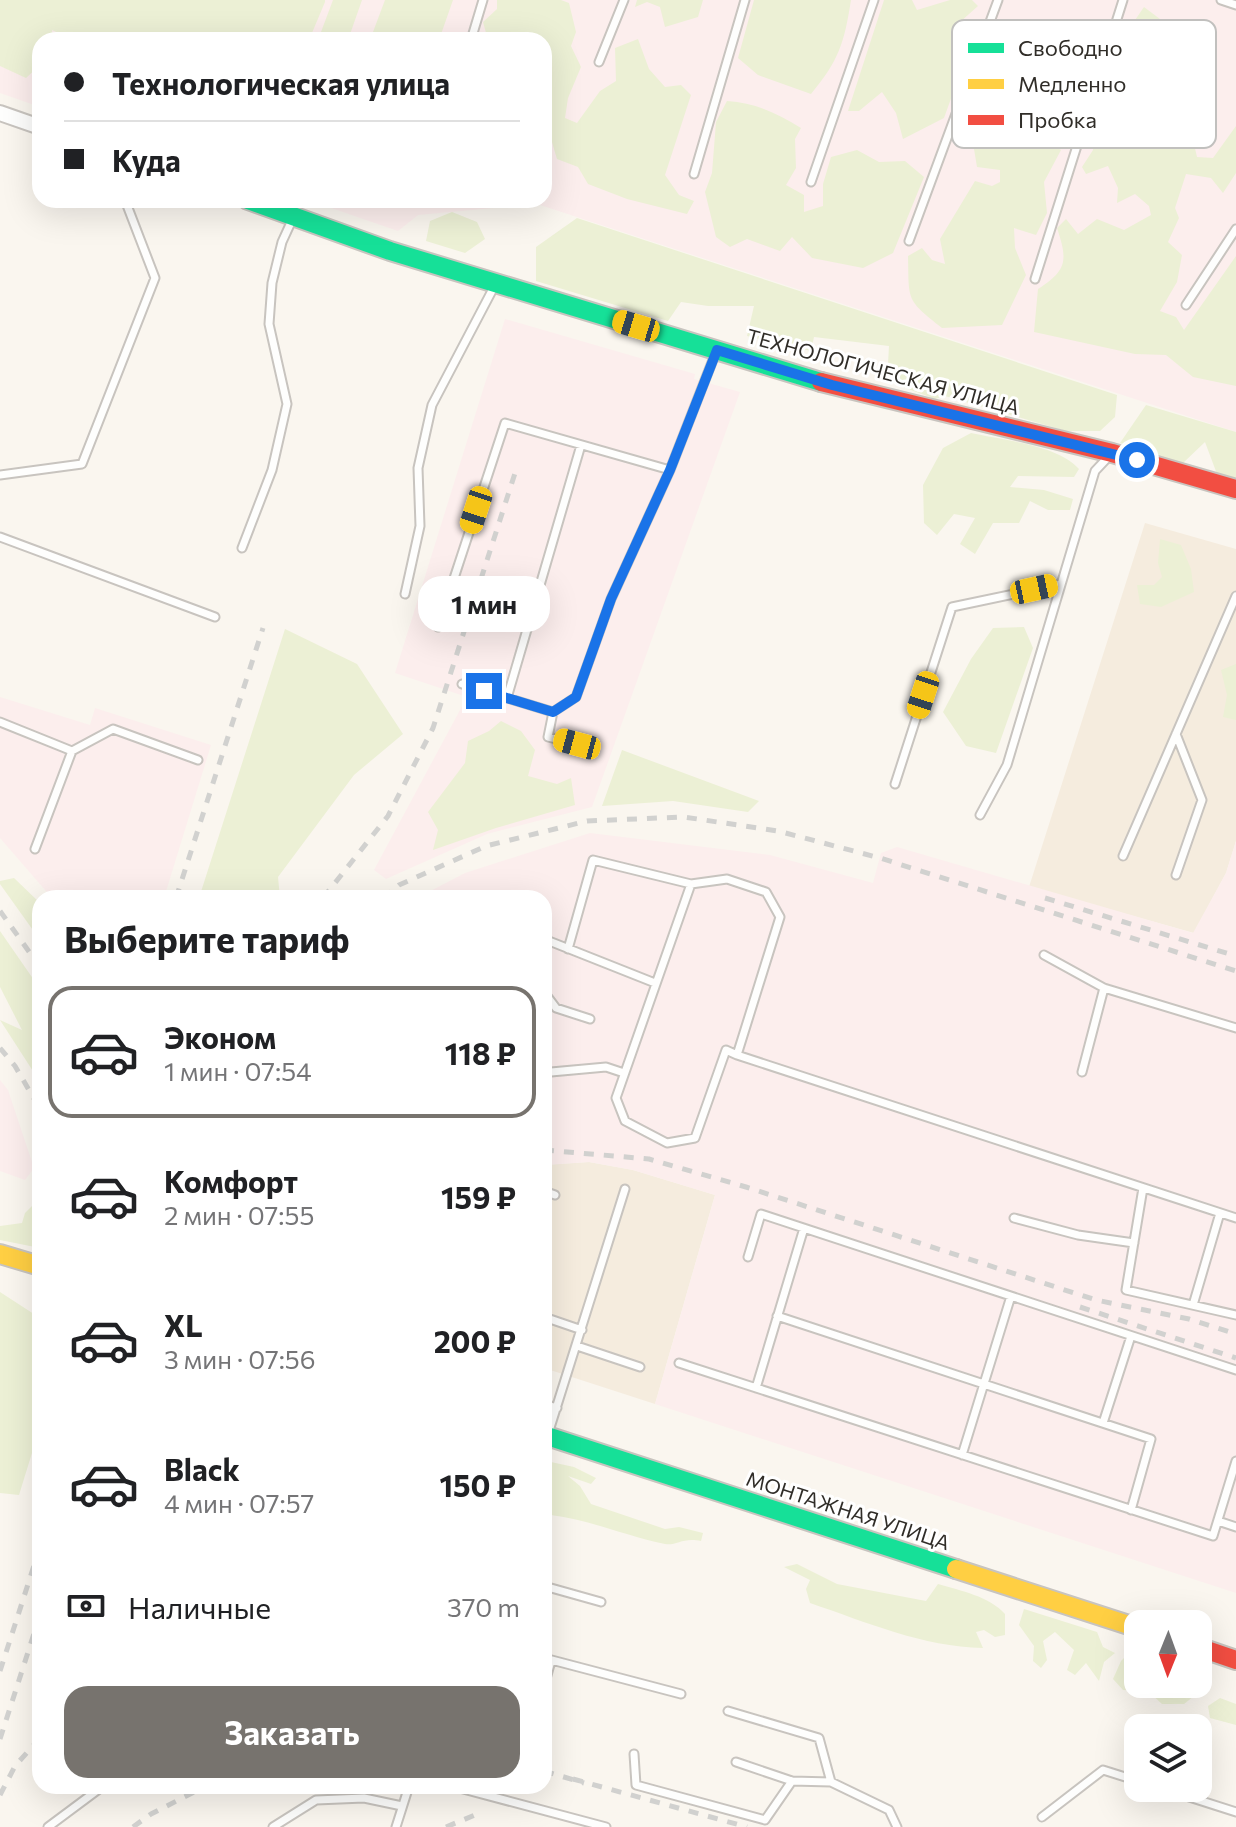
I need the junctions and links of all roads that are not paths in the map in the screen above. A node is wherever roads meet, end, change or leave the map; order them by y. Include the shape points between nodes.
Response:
1 (483, 0) edge
2 (624, 0) edge
3 (745, 0) edge
4 (874, 0) edge
5 (998, 0) edge
6 (1123, 0) edge
7 (1221, 0) edge
8 (1236, 5) edge
9 (991, 20) edge
10 (1117, 20) edge
11 (473, 32) edge
12 (599, 62) dead end
13 (0, 113) edge
14 (32, 124) edge
15 (952, 125) edge
16 (1076, 148) edge
17 (694, 174) dead end
18 (811, 182) dead end
19 (128, 208) edge
20 (271, 208) edge
21 (294, 216) junction
22 (1236, 229) edge
23 (909, 241) dead end
24 (1035, 279) dead end
25 (496, 283) junction
26 (1186, 305) dead end
27 (717, 350) junction
28 (581, 445) junction
29 (1112, 453) junction
30 (670, 470) junction
31 (0, 475) edge
32 (1236, 489) edge
33 (0, 537) edge
34 (242, 548) dead end
35 (1061, 584) junction
36 (405, 594) dead end
37 (1236, 596) edge
38 (215, 617) dead end
39 (438, 627) dead end
40 (462, 684) dead end
41 (507, 698) junction
42 (553, 712) junction
43 (0, 722) edge
44 (1176, 734) junction
45 (577, 744) dead end
46 (72, 751) junction
47 (198, 760) dead end
48 (895, 784) dead end
49 (980, 815) dead end
50 (35, 849) dead end
51 (1123, 856) dead end
52 (1176, 875) dead end
53 (691, 884) junction
54 (552, 942) edge
55 (568, 949) junction
56 (1044, 955) dead end
57 (655, 983) junction
58 (1104, 988) junction
59 (552, 1003) edge
60 (590, 1019) dead end
61 (1236, 1028) edge
62 (737, 1055) junction
63 (552, 1072) edge
64 (1082, 1072) dead end
65 (624, 1073) junction
66 (1143, 1188) junction
67 (625, 1189) dead end
68 (552, 1194) edge
69 (555, 1195) dead end
70 (1220, 1213) junction
71 (1014, 1218) dead end
72 (1236, 1218) edge
73 (804, 1228) junction
74 (1134, 1243) junction
75 (0, 1254) edge
76 (748, 1257) dead end
77 (32, 1264) edge
78 (1011, 1296) junction
79 (1193, 1305) junction
80 (1236, 1315) edge
81 (777, 1316) junction
82 (552, 1320) edge
83 (582, 1330) junction
84 (1131, 1336) junction
85 (577, 1346) junction
86 (679, 1363) dead end
87 (640, 1367) dead end
88 (1236, 1370) edge
89 (985, 1383) junction
90 (756, 1388) junction
91 (552, 1406) edge
92 (557, 1408) junction
93 (552, 1421) edge
94 (1103, 1423) junction
95 (552, 1438) edge
96 (962, 1455) junction
97 (1236, 1461) edge
98 (1131, 1510) junction
99 (1218, 1521) junction
100 (1236, 1527) edge
101 (552, 1588) edge
102 (601, 1602) dead end
103 (1124, 1623) edge
104 (1212, 1652) edge
105 (552, 1660) edge
106 (1236, 1660) edge
107 (681, 1694) dead end
108 (728, 1711) dead end
109 (634, 1754) dead end
110 (736, 1762) dead end
111 (1124, 1777) edge
112 (792, 1781) junction
113 (831, 1782) junction
114 (92, 1794) edge
115 (406, 1794) edge
116 (481, 1794) edge
117 (1208, 1802) edge
118 (402, 1806) junction
119 (1236, 1812) edge
120 (566, 1817) junction
121 (1042, 1817) dead end
122 (48, 1827) edge
123 (273, 1827) edge
124 (396, 1827) edge
125 (566, 1827) edge
126 (606, 1827) edge
127 (897, 1827) edge

1 - 11 lane
2 - 12 lane
3 - 17 lane
4 - 18 lane
5 - 9 lane
6 - 10 lane
7 - 8 lane
13 - 14 street
15 - 23 lane
16 - 24 lane
19 - 31 lane via 155,278 82,464
20 - 21 street, ТЕХНОЛОГИЧЕСКАЯ УЛИЦА
21 - 25 street, ТЕХНОЛОГИЧЕСКАЯ УЛИЦА
21 - 34 lane via 272,283 269,324 287,404 272,470
22 - 26 lane
25 - 27 street, ТЕХНОЛОГИЧЕСКАЯ УЛИЦА
25 - 36 lane via 432,405 418,468 420,526
27 - 29 street, ТЕХНОЛОГИЧЕСКАЯ УЛИЦА via 832,385
27 - 30 lane
28 - 30 lane
28 - 39 lane via 505,423
28 - 41 lane
29 - 32 street, ТЕХНОЛОГИЧЕСКАЯ УЛИЦА
29 - 35 lane via 1095,471
30 - 42 lane via 611,599 576,697
33 - 38 lane
35 - 48 lane via 952,607
35 - 49 lane via 1007,765
37 - 44 lane
40 - 41 lane
41 - 42 lane
42 - 45 lane via 548,737
43 - 46 lane
44 - 51 lane
44 - 52 lane via 1202,800
46 - 47 lane via 113,729
46 - 50 lane
53 - 55 lane via 593,860
53 - 57 lane
53 - 62 lane via 727,879 766,892 780,917
54 - 55 lane
55 - 57 lane
56 - 58 lane
57 - 65 lane
58 - 61 lane
58 - 64 lane
59 - 60 lane
62 - 65 lane via 726,1050 695,1138 667,1143 625,1121 616,1098
62 - 66 lane
63 - 65 lane via 606,1067
66 - 70 lane
66 - 74 lane
67 - 83 lane
68 - 69 lane
70 - 72 lane
70 - 79 lane
71 - 74 lane
73 - 76 lane via 761,1214
73 - 78 lane
73 - 81 lane
74 - 79 lane via 1126,1290
75 - 77 street
78 - 84 lane
78 - 89 lane
79 - 80 lane
81 - 89 lane
81 - 90 lane
82 - 83 lane
83 - 85 lane
84 - 88 lane
84 - 94 lane
85 - 87 lane
85 - 92 lane
86 - 90 lane
89 - 94 lane
89 - 96 lane
90 - 96 lane
91 - 92 lane
92 - 93 lane
94 - 98 lane via 1151,1439
95 - 103 street, МОНТАЖНАЯ УЛИЦА
96 - 98 lane
97 - 99 lane
98 - 99 lane via 1213,1536
99 - 100 lane
101 - 102 lane
104 - 106 street
105 - 107 lane
108 - 113 lane via 819,1738
109 - 112 lane via 636,1785 765,1820
110 - 112 lane
111 - 121 lane via 1103,1770
112 - 113 lane
113 - 127 lane via 889,1810
114 - 122 lane
115 - 118 lane
116 - 120 lane
117 - 119 lane
118 - 123 lane via 364,1798 316,1800
118 - 124 lane
120 - 125 lane
120 - 126 lane

